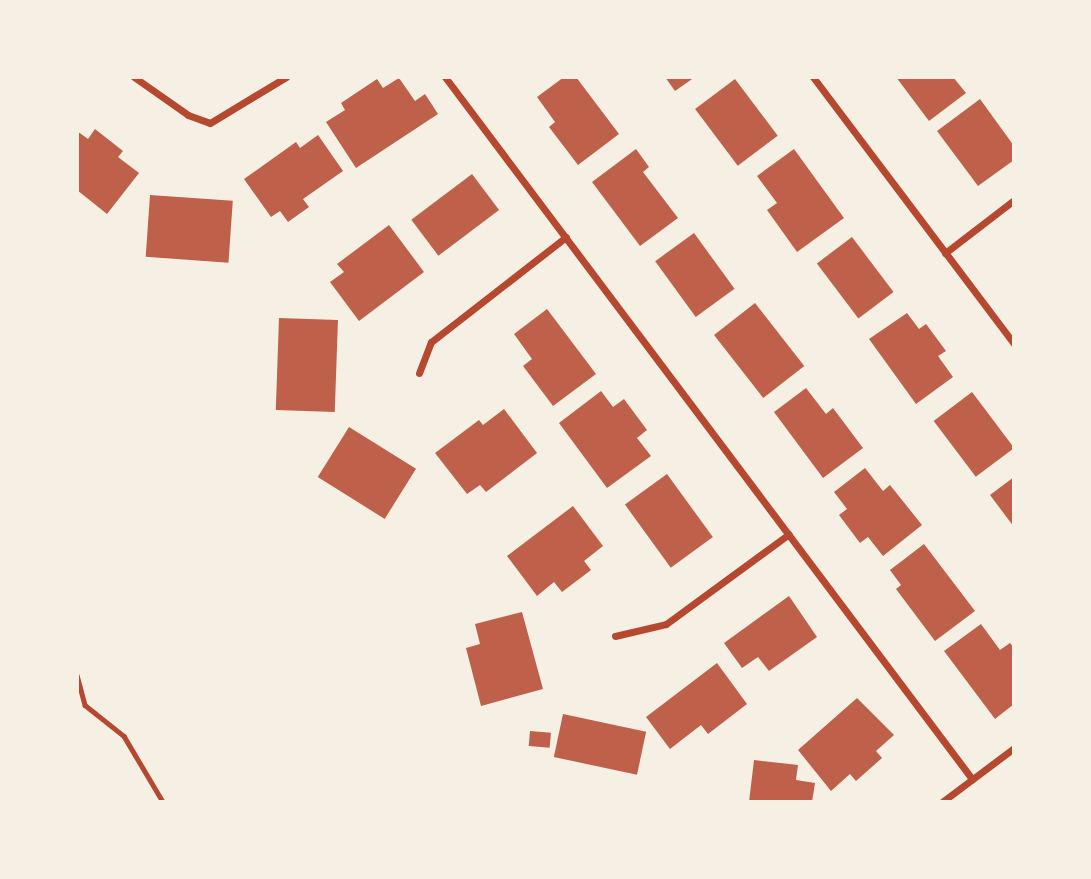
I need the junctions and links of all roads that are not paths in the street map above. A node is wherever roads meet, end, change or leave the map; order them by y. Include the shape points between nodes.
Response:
1 (134, 77) edge
2 (286, 77) edge
3 (445, 77) edge
4 (813, 77) edge
5 (1014, 200) edge
6 (566, 237) junction
7 (944, 253) junction
8 (1014, 344) edge
9 (419, 373) dead end
10 (789, 534) junction
11 (615, 636) dead end
12 (1014, 748) edge
13 (972, 779) junction
14 (942, 802) edge

1 - 2 street via 188,115 210,124
3 - 6 street
4 - 7 street
5 - 7 street
6 - 9 street via 431,342
6 - 10 street
7 - 8 street
10 - 11 street via 666,624
10 - 13 street
12 - 13 street
13 - 14 street

